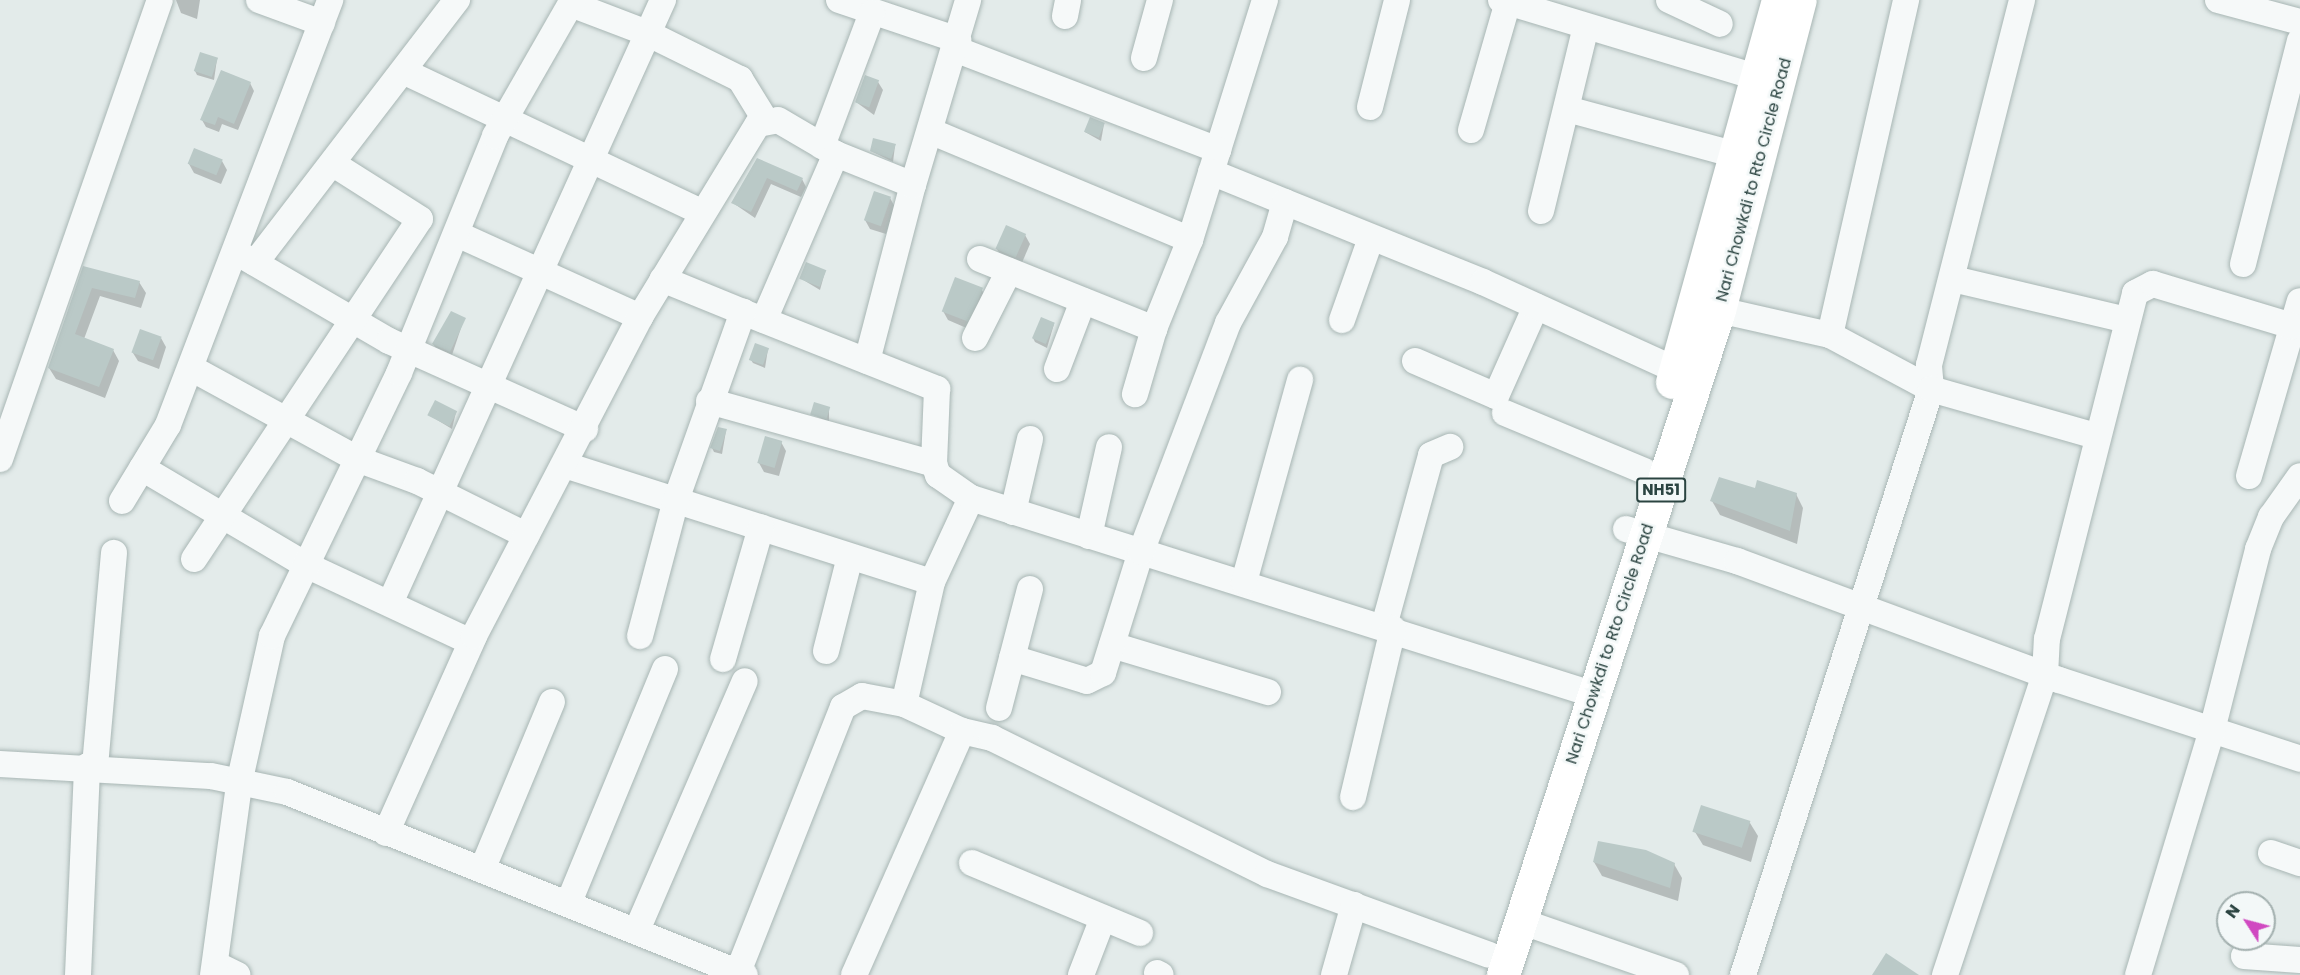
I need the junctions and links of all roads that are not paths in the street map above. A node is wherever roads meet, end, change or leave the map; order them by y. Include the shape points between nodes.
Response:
1 (160, 0) edge
2 (259, 0) edge
3 (457, 0) edge
4 (663, 0) edge
5 (839, 0) edge
6 (968, 0) edge
7 (1160, 0) edge
8 (1265, 0) edge
9 (1397, 0) edge
10 (1669, 0) edge
11 (1778, 0) edge
12 (1800, 0) edge
13 (1906, 0) edge
14 (2022, 0) edge
15 (2217, 0) edge
16 (1504, 1) edge
17 (565, 4) edge
18 (326, 12) edge
19 (872, 13) junction
20 (2300, 22) edge
21 (1720, 24) dead end
22 (1586, 27) junction
23 (647, 33) junction
24 (2300, 41) edge
25 (957, 45) junction
26 (1144, 58) dead end
27 (405, 72) junction
28 (1769, 80) junction
29 (1370, 107) dead end
30 (1567, 109) junction
31 (506, 118) junction
32 (764, 118) junction
33 (930, 130) junction
34 (1471, 130) dead end
35 (829, 150) junction
36 (1736, 154) junction
37 (592, 157) junction
38 (1215, 161) junction
39 (335, 165) junction
40 (913, 185) junction
41 (1285, 202) junction
42 (1541, 211) dead end
43 (701, 212) junction
44 (420, 219) junction
45 (455, 238) junction
46 (1371, 238) junction
47 (1190, 240) junction
48 (246, 258) junction
49 (980, 259) dead end
50 (2243, 264) dead end
51 (538, 271) junction
52 (1010, 271) junction
53 (662, 279) junction
54 (1953, 279) junction
55 (1083, 301) junction
56 (2300, 301) edge
57 (1536, 306) junction
58 (1719, 310) junction
59 (753, 316) junction
60 (640, 317) junction
61 (351, 319) junction
62 (1342, 320) dead end
63 (2126, 320) junction
64 (2292, 326) junction
65 (1154, 329) junction
66 (1830, 335) junction
67 (975, 338) dead end
68 (408, 350) junction
69 (867, 361) junction
70 (1415, 361) dead end
71 (191, 368) junction
72 (1057, 369) dead end
73 (1676, 370) junction
74 (1300, 380) dead end
75 (492, 384) junction
76 (1931, 389) junction
77 (1135, 394) dead end
78 (709, 401) junction
79 (1505, 413) dead end
80 (286, 421) junction
81 (585, 429) junction
82 (2096, 436) junction
83 (1030, 439) dead end
84 (1109, 447) dead end
85 (1449, 447) dead end
86 (0, 459) edge
87 (357, 459) junction
88 (934, 464) junction
89 (565, 465) junction
90 (142, 468) junction
91 (1644, 471) junction
92 (2249, 476) dead end
93 (2300, 476) edge
94 (441, 493) junction
95 (971, 498) junction
96 (676, 500) junction
97 (122, 501) dead end
98 (1013, 512) junction
99 (222, 516) junction
100 (761, 527) junction
101 (1636, 532) junction
102 (526, 536) junction
103 (1089, 536) junction
104 (1141, 552) junction
105 (114, 554) dead end
106 (850, 557) junction
107 (194, 559) dead end
108 (306, 565) junction
109 (932, 582) junction
110 (1244, 582) junction
111 (1030, 589) dead end
112 (390, 603) junction
113 (1858, 607) junction
114 (1389, 627) junction
115 (640, 636) dead end
116 (471, 642) junction
117 (1112, 645) junction
118 (826, 651) dead end
119 (1012, 658) junction
120 (723, 659) dead end
121 (665, 669) dead end
122 (2045, 675) junction
123 (745, 681) dead end
124 (1268, 692) dead end
125 (1585, 692) junction
126 (552, 702) dead end
127 (904, 704) junction
128 (999, 708) dead end
129 (2212, 730) junction
130 (962, 731) junction
131 (2300, 759) edge
132 (0, 764) edge
133 (91, 766) junction
134 (240, 779) junction
135 (1353, 798) dead end
136 (386, 832) junction
137 (2271, 853) dead end
138 (972, 863) dead end
139 (2300, 863) edge
140 (482, 870) junction
141 (569, 902) junction
142 (1354, 905) junction
143 (1103, 918) junction
144 (1520, 921) junction
145 (638, 930) junction
146 (1140, 933) dead end
147 (2244, 956) dead end
148 (2300, 960) edge
149 (689, 964) edge
150 (1492, 968) edge
151 (214, 970) edge
152 (741, 974) edge
153 (78, 975) edge
154 (238, 975) edge
155 (854, 975) edge
156 (1081, 975) edge
157 (1334, 975) edge
158 (1676, 975) edge
159 (1743, 975) edge
160 (1945, 975) edge
161 (2138, 975) edge

1 - 86 street
2 - 18 street
3 - 27 street
4 - 23 street
5 - 19 street
6 - 25 street
7 - 26 street
8 - 38 street
9 - 29 street
10 - 21 street
11 - 28 highway, NH51
12 - 28 highway, Nari Chowkdi to Rto Circle Road / NH51
13 - 66 street
14 - 54 street
15 - 20 street
16 - 22 street
16 - 34 street
17 - 23 street
17 - 31 street
18 - 48 street
19 - 25 street
19 - 35 street
22 - 28 street
22 - 30 street
23 - 32 street via 740,79
23 - 37 street
24 - 50 street
25 - 33 street
25 - 38 street
27 - 31 street
27 - 39 street
28 - 36 highway, NH51
28 - 58 highway, Nari Chowkdi to Rto Circle Road / NH51
30 - 36 street
30 - 42 street
31 - 37 street
31 - 45 street
32 - 35 street via 778,120
32 - 43 street
33 - 40 street
33 - 47 street
35 - 40 street
35 - 59 street
36 - 73 highway, NH51
37 - 43 street
37 - 51 street
38 - 41 street
38 - 47 street
39 - 44 street
39 - 48 street
40 - 69 street
41 - 46 street
41 - 104 street via 1271,246 1228,323
43 - 53 street
44 - 45 street
44 - 61 street
45 - 51 street
45 - 68 street
46 - 57 street
46 - 62 street
47 - 65 street
48 - 61 street
48 - 71 street
49 - 52 street
51 - 60 street
51 - 75 street
52 - 55 street
52 - 67 street
53 - 59 street
53 - 60 street
54 - 63 street
54 - 76 street via 1929,365
55 - 65 street
55 - 72 street
56 - 64 street
57 - 70 street via 1496,396
57 - 73 street
58 - 66 street
58 - 101 highway, Nari Chowkdi to Rto Circle Road / NH51
59 - 69 street
59 - 78 street
60 - 81 street
61 - 68 street
61 - 80 street
63 - 64 street via 2135,293 2153,284
63 - 82 street
64 - 92 street
65 - 77 street
66 - 76 street
68 - 75 street
68 - 87 street
69 - 88 street via 937,389
71 - 80 street
71 - 90 street via 168,426
73 - 91 highway, NH51
74 - 110 street
75 - 81 street
75 - 94 street
76 - 82 street
76 - 113 street
78 - 88 street
78 - 96 street
79 - 91 street
80 - 87 street
80 - 99 street
81 - 89 street
82 - 122 street via 2047,639
83 - 98 street
84 - 103 street
85 - 114 street via 1431,455
87 - 94 street
87 - 108 street
88 - 95 street via 938,474
89 - 96 street
89 - 102 street
90 - 97 street
90 - 99 street
91 - 101 highway, NH51
93 - 129 street via 2271,517 2258,549
94 - 102 street
94 - 112 street
95 - 98 street
95 - 109 street
96 - 100 street
96 - 115 street
98 - 103 street
99 - 107 street
99 - 108 street
100 - 106 street
100 - 120 street
101 - 113 street via 1737,561
101 - 125 highway, Nari Chowkdi to Rto Circle Road / NH51
102 - 116 street
103 - 104 street
104 - 110 street
104 - 117 street
105 - 133 street
106 - 109 street
106 - 118 street
108 - 112 street
108 - 134 street via 277,624
109 - 127 street
110 - 114 street
111 - 119 street
112 - 116 street
113 - 122 street
113 - 159 street
114 - 125 street
114 - 135 street
116 - 136 street
117 - 119 street via 1103,673 1093,681
117 - 124 street
119 - 128 street
121 - 141 street
122 - 129 street
122 - 160 street
123 - 145 street
125 - 144 highway, Nari Chowkdi to Rto Circle Road / NH51
125 - 150 highway, NH51
126 - 140 street
127 - 130 street
127 - 152 street via 862,696 843,707
129 - 131 street
129 - 161 street
130 - 142 street via 992,738 1267,874
130 - 155 street
132 - 133 street
133 - 134 street
133 - 153 street
134 - 136 street
134 - 151 street
136 - 140 street
137 - 139 street
138 - 143 street
140 - 141 street
141 - 145 street
142 - 150 street
142 - 157 street
143 - 146 street
143 - 156 street
144 - 150 highway, Nari Chowkdi to Rto Circle Road / NH51
144 - 158 street
145 - 149 street
147 - 148 street
149 - 152 street
151 - 154 street

